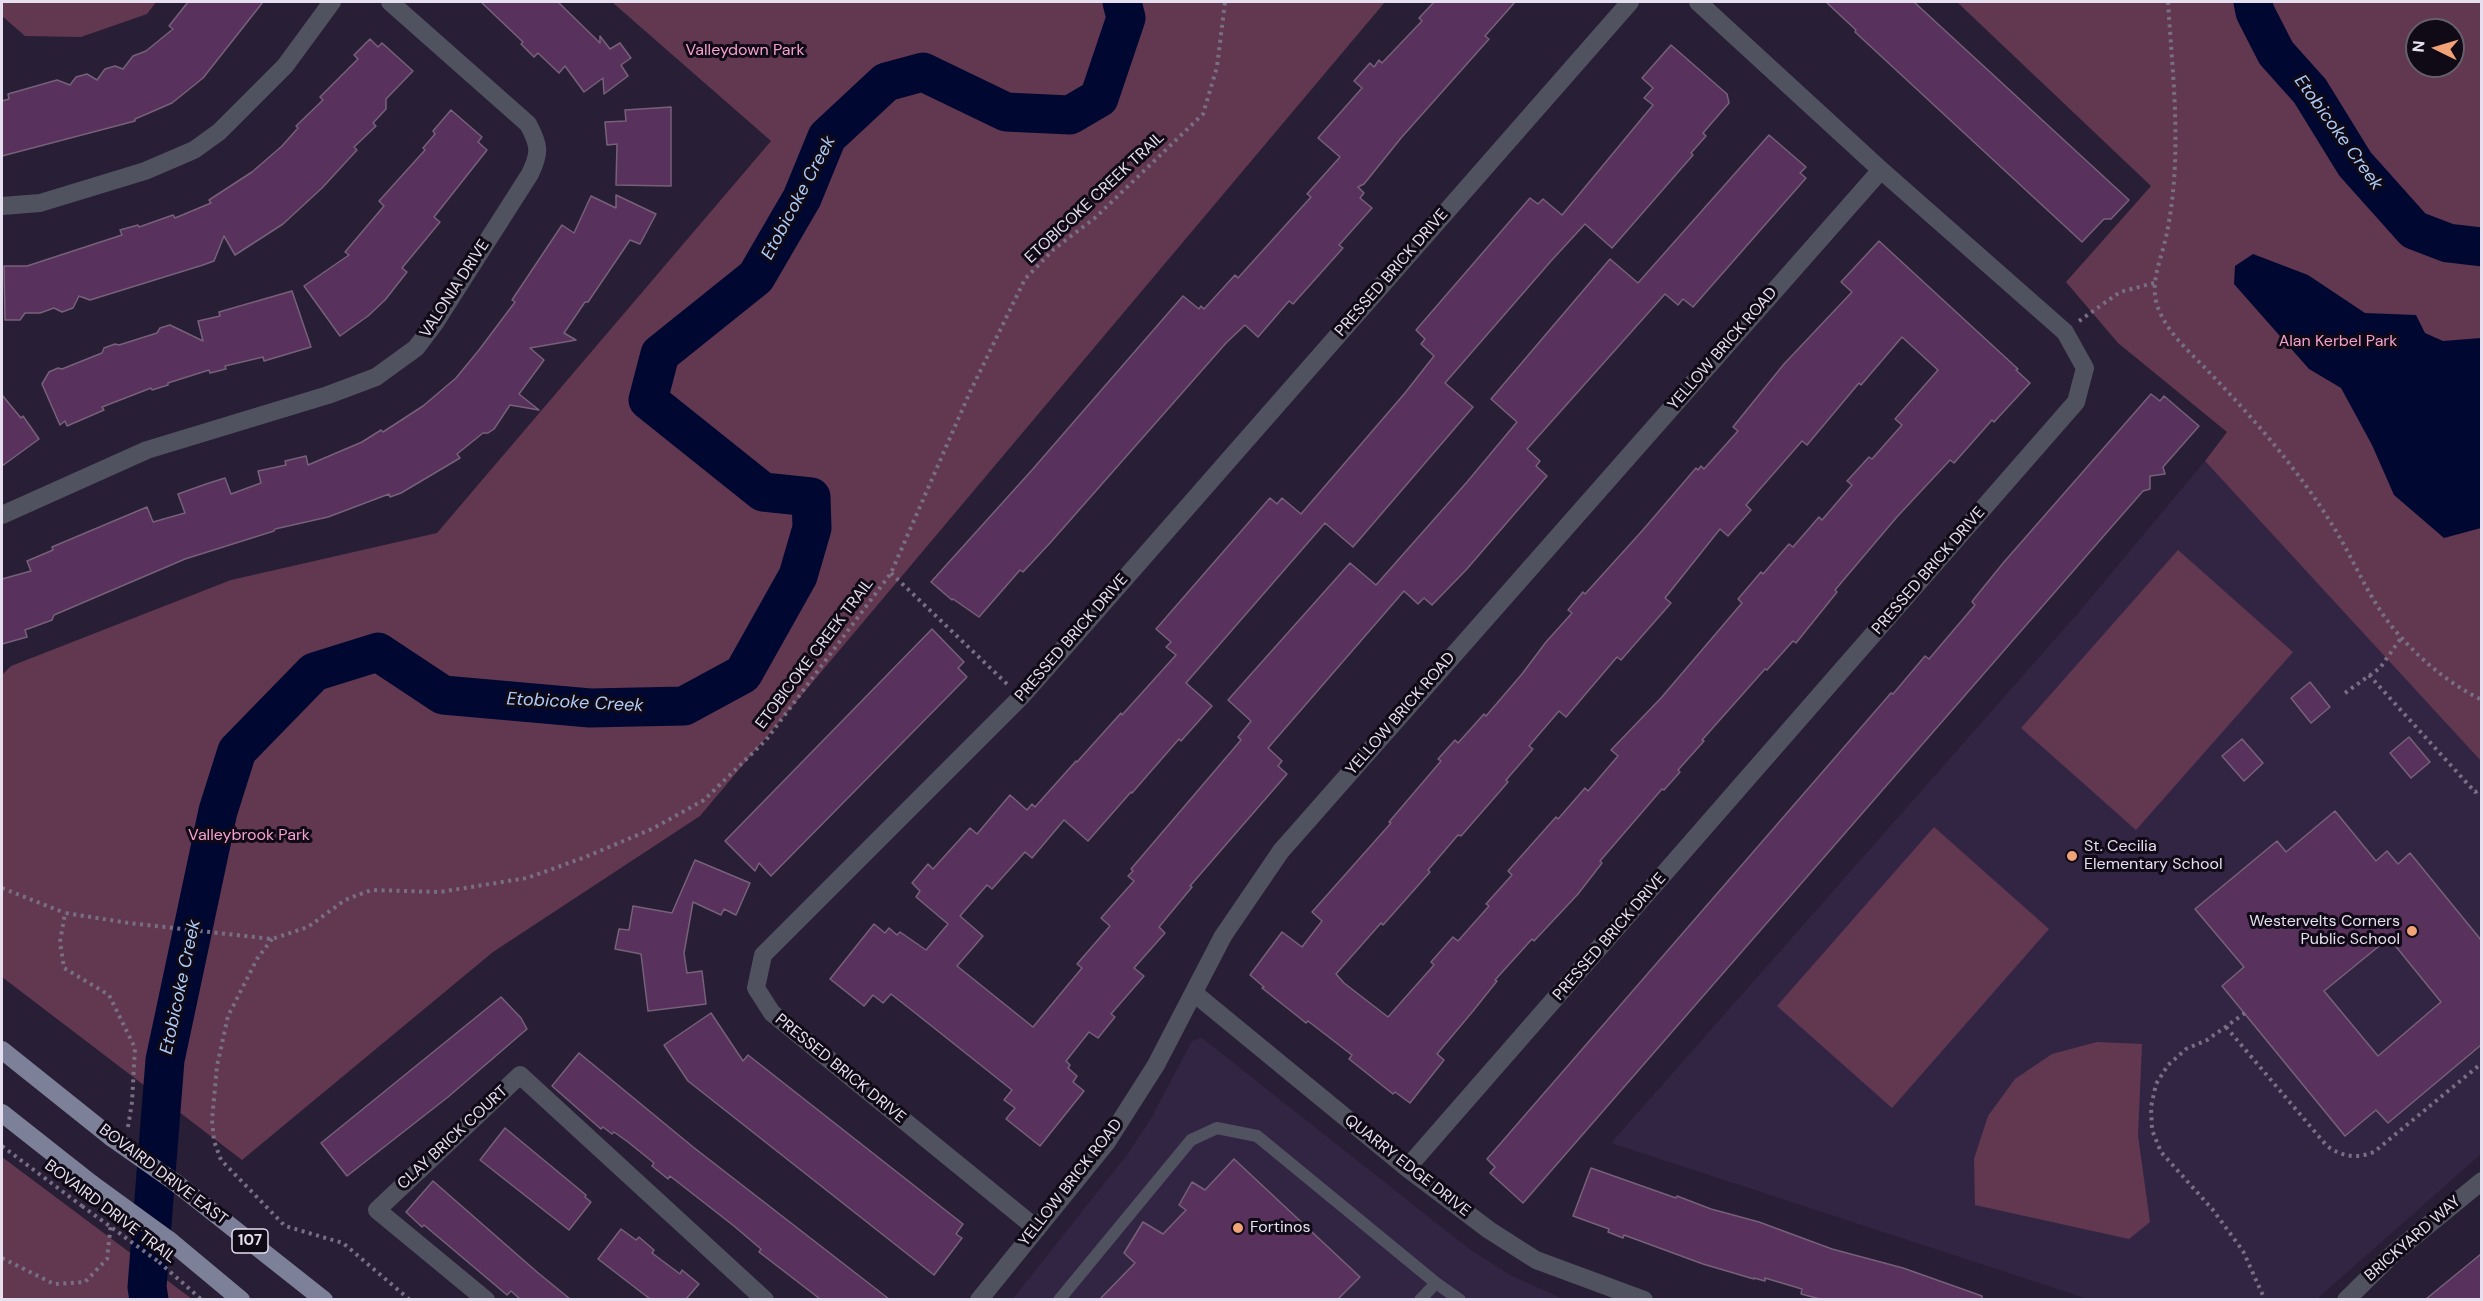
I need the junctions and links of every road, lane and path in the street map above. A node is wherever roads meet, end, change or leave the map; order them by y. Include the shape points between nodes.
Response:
1 (332, 2) edge
2 (390, 2) edge
3 (1225, 2) edge
4 (1630, 2) edge
5 (1698, 2) edge
6 (2168, 2) edge
7 (1881, 170) junction
8 (2, 207) edge
9 (2154, 283) junction
10 (2065, 332) junction
11 (2, 515) edge
12 (891, 573) junction
13 (2401, 638) junction
14 (2369, 675) junction
15 (2345, 693) dead end
16 (1021, 697) junction
17 (2481, 700) edge
18 (2481, 789) edge
19 (2, 888) edge
20 (65, 913) dead end
21 (129, 923) dead end
22 (272, 939) junction
23 (1194, 993) junction
24 (2245, 1013) dead end
25 (2226, 1028) junction
26 (2, 1050) edge
27 (2481, 1063) edge
28 (2, 1113) edge
29 (2, 1146) edge
30 (1407, 1168) junction
31 (2481, 1181) edge
32 (1036, 1229) junction
33 (1436, 1283) junction
34 (202, 1299) edge
35 (241, 1299) edge
36 (324, 1299) edge
37 (410, 1299) edge
38 (486, 1299) edge
39 (765, 1299) edge
40 (979, 1299) edge
41 (1059, 1299) edge
42 (1420, 1299) edge
43 (1460, 1299) edge
44 (1644, 1299) edge
45 (2265, 1299) edge
46 (2346, 1299) edge

1 - 8 street via 285,66 219,132 194,150 145,171 40,203
2 - 11 street, VALONIA DRIVE via 528,124 538,155 530,174 435,323 416,348 376,377 147,450
3 - 12 path, ETOBICOKE CREEK TRAIL via 1217,68 1203,114 1025,279 970,392
4 - 16 street, PRESSED BRICK DRIVE
5 - 7 street, PRESSED BRICK DRIVE
6 - 9 path via 2177,132 2167,236
7 - 10 street, PRESSED BRICK DRIVE
7 - 23 street, YELLOW BRICK ROAD via 1281,851 1223,936
9 - 10 path via 2120,292
9 - 13 path via 2158,307 2172,333 2297,472 2336,531 2375,603
10 - 30 street, PRESSED BRICK DRIVE via 2085,368 2076,402
12 - 16 path
12 - 22 path, ETOBICOKE CREEK TRAIL via 766,740 704,800 652,829 527,878 441,892 371,890 345,900 308,927
13 - 14 path via 2380,668
13 - 17 path via 2425,663
14 - 15 path
14 - 18 path via 2475,792
16 - 32 street, PRESSED BRICK DRIVE via 763,955 756,988 772,1013
19 - 20 path
21 - 22 path, ETOBICOKE CREEK TRAIL
22 - 37 path via 257,959 228,1016 212,1120 221,1160 285,1226 343,1243
23 - 30 street, QUARRY EDGE DRIVE
23 - 32 street, YELLOW BRICK ROAD via 1156,1065 1107,1142
24 - 25 path
25 - 27 path via 2327,1146 2349,1157 2374,1152
25 - 45 path via 2186,1049 2168,1065 2156,1084 2152,1130 2161,1152 2213,1210 2243,1251
26 - 36 main road, BOVAIRD DRIVE EAST / 107, bridge
28 - 35 main road, bridge
29 - 34 path, BOVAIRD DRIVE TRAIL, bridge via 159,1262
30 - 44 street, QUARRY EDGE DRIVE via 1536,1260
31 - 46 street, BRICKYARD WAY via 2394,1253
32 - 40 street, YELLOW BRICK ROAD
33 - 41 lane via 1257,1136 1217,1128 1191,1140
33 - 42 lane
33 - 43 lane
38 - 39 street, CLAY BRICK COURT via 377,1210 520,1075

